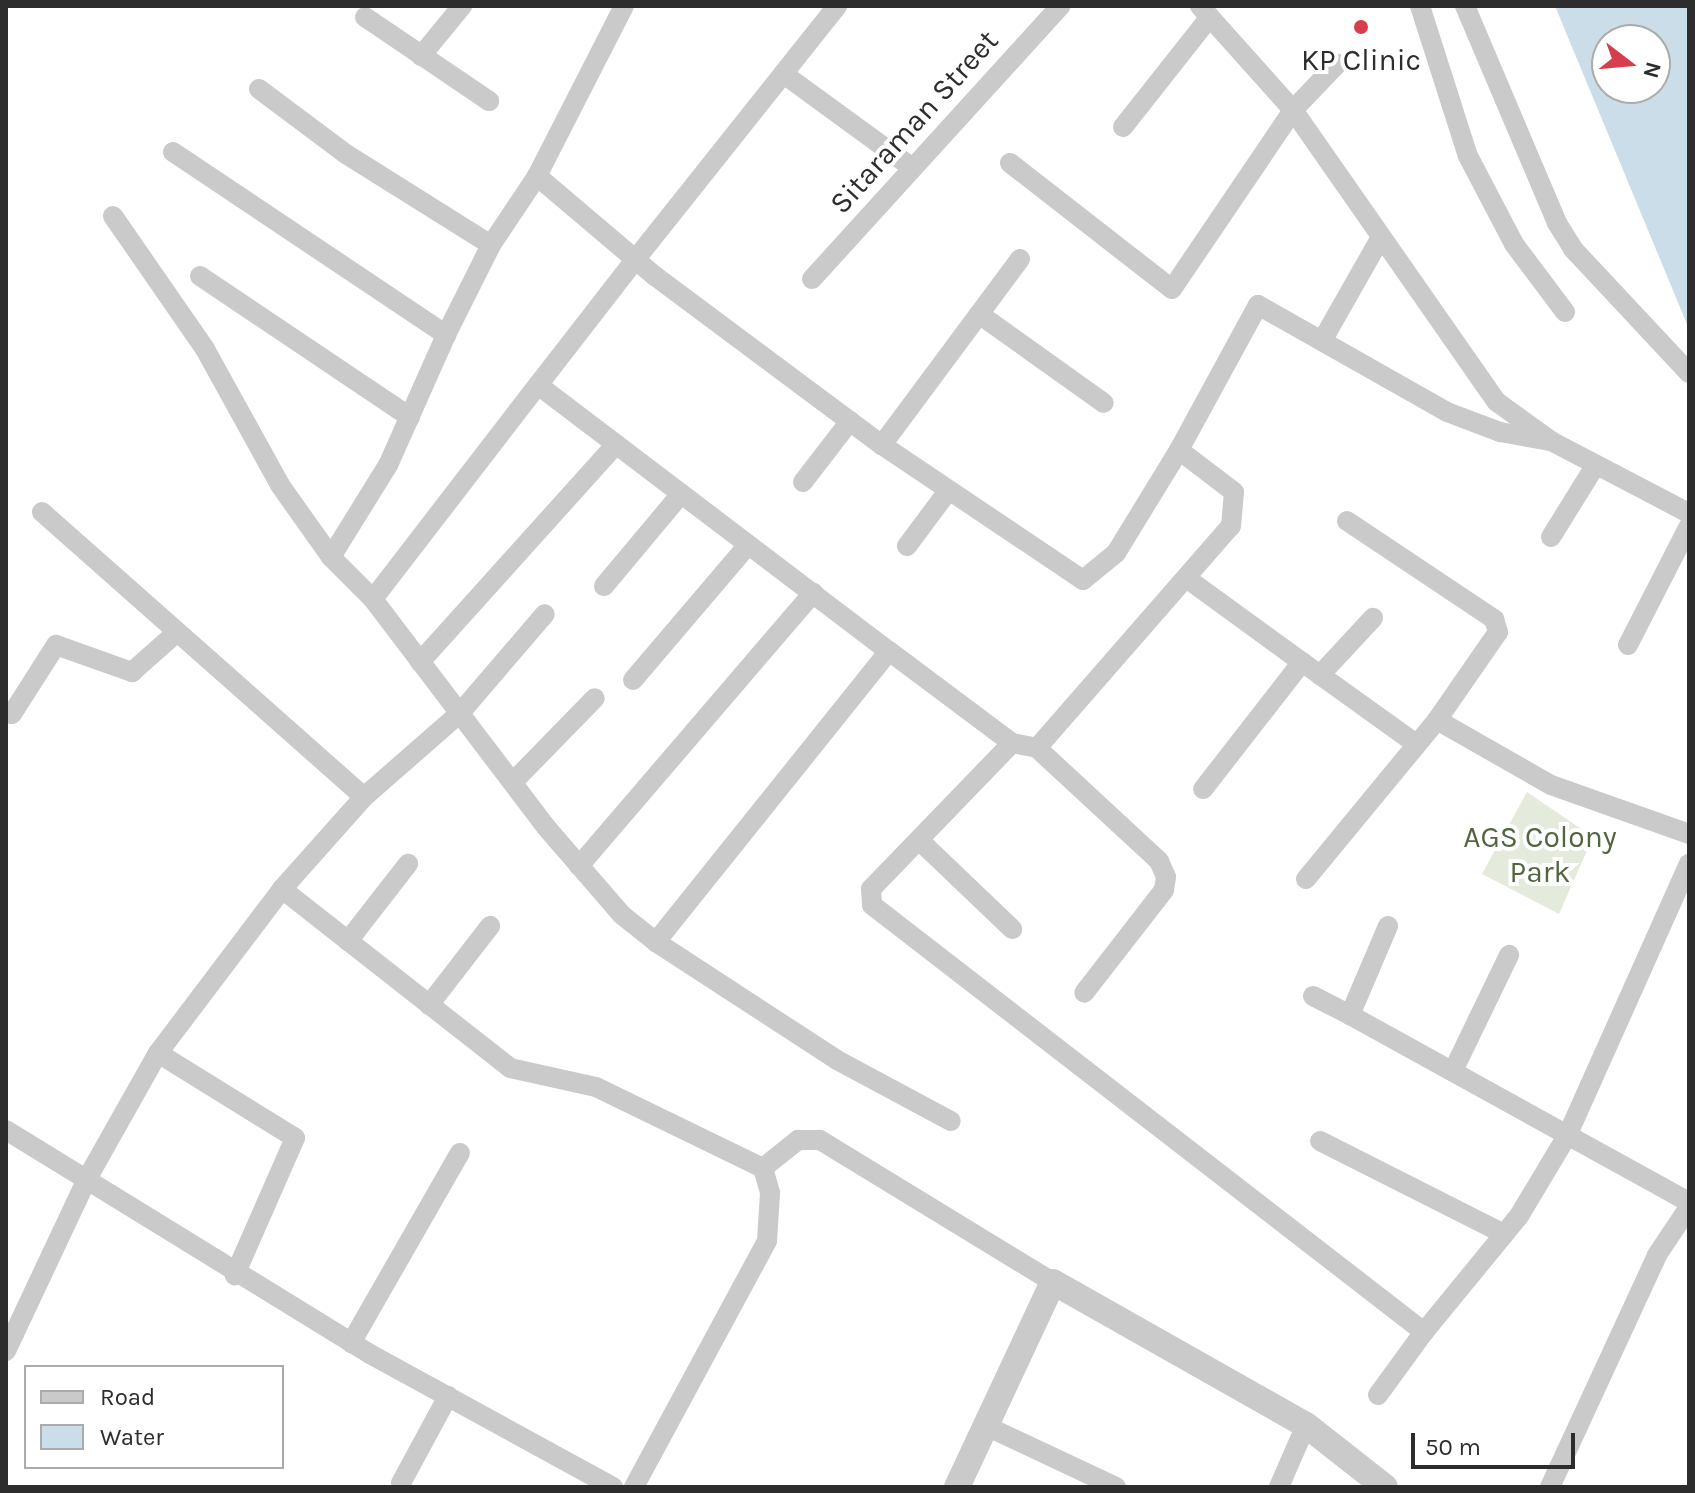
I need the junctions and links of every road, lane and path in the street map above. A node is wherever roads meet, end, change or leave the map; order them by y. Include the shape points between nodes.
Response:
1 (462, 6) edge
2 (624, 6) edge
3 (837, 6) edge
4 (1060, 6) edge
5 (1420, 6) edge
6 (1465, 6) edge
7 (1205, 11) edge
8 (365, 17) dead end
9 (421, 56) junction
10 (1337, 64) dead end
11 (785, 75) junction
12 (259, 89) dead end
13 (489, 101) dead end
14 (1293, 110) junction
15 (1123, 127) dead end
16 (173, 152) dead end
17 (1010, 163) dead end
18 (911, 167) junction
19 (537, 176) junction
20 (113, 216) dead end
21 (1380, 239) junction
22 (491, 245) junction
23 (1020, 259) dead end
24 (635, 260) junction
25 (200, 276) dead end
26 (812, 279) dead end
27 (1565, 312) dead end
28 (979, 314) junction
29 (446, 335) junction
30 (1322, 341) junction
31 (1689, 373) edge
32 (538, 385) junction
33 (1104, 403) dead end
34 (410, 417) junction
35 (850, 421) junction
36 (1551, 441) junction
37 (616, 444) junction
38 (882, 445) junction
39 (1179, 450) junction
40 (1595, 466) junction
41 (803, 482) dead end
42 (948, 491) junction
43 (681, 494) junction
44 (42, 512) dead end
45 (1689, 513) edge
46 (1347, 521) dead end
47 (1689, 526) edge
48 (1551, 537) dead end
49 (748, 545) junction
50 (907, 546) dead end
51 (331, 557) junction
52 (1189, 580) junction
53 (604, 586) dead end
54 (813, 593) junction
55 (373, 599) junction
56 (545, 614) dead end
57 (1373, 618) dead end
58 (177, 632) junction
59 (1628, 645) dead end
60 (889, 651) junction
61 (420, 662) junction
62 (1302, 662) junction
63 (1320, 675) junction
64 (633, 680) dead end
65 (595, 698) dead end
66 (6, 712) edge
67 (460, 713) junction
68 (1437, 720) junction
69 (1012, 743) junction
70 (1416, 744) junction
71 (1037, 748) junction
72 (513, 782) junction
73 (1203, 789) dead end
74 (364, 797) junction
75 (1689, 834) edge
76 (919, 840) junction
77 (408, 864) dead end
78 (1689, 864) edge
79 (579, 866) junction
80 (1306, 879) dead end
81 (282, 889) junction
82 (490, 926) dead end
83 (1388, 926) dead end
84 (1012, 929) dead end
85 (348, 941) junction
86 (656, 942) junction
87 (1509, 955) dead end
88 (1084, 993) dead end
89 (1313, 996) dead end
90 (429, 1005) junction
91 (1350, 1015) junction
92 (158, 1053) junction
93 (1453, 1071) junction
94 (951, 1121) dead end
95 (6, 1130) edge
96 (1568, 1134) junction
97 (1320, 1141) dead end
98 (460, 1153) dead end
99 (763, 1168) junction
100 (88, 1177) junction
101 (1689, 1204) edge
102 (1504, 1234) junction
103 (235, 1275) junction
104 (1053, 1282) junction
105 (1424, 1332) junction
106 (351, 1343) junction
107 (6, 1351) edge
108 (1378, 1395) dead end
109 (448, 1396) junction
110 (984, 1425) junction
111 (1306, 1425) junction
112 (401, 1483) dead end
113 (613, 1487) edge
114 (634, 1487) edge
115 (957, 1487) edge
116 (1116, 1487) edge
117 (1279, 1487) edge
118 (1385, 1487) edge
119 (1550, 1487) edge

1 - 9 street
2 - 19 street
3 - 11 street
4 - 18 street, Sitaraman Street
5 - 27 street via 1468,156 1514,244
6 - 31 street via 1557,223
7 - 14 street
7 - 15 street
8 - 9 street
9 - 13 street
10 - 14 street
11 - 18 street
11 - 24 street
12 - 22 street via 346,154
14 - 17 street via 1172,289
14 - 21 street
16 - 29 street
18 - 26 street, Sitaraman Street
19 - 22 street
19 - 24 street
20 - 51 street via 205,349 280,485
21 - 30 street
21 - 36 street via 1497,402
22 - 29 street
23 - 28 street
24 - 32 street
24 - 35 street
25 - 34 street
28 - 33 street
28 - 38 street
29 - 34 street
30 - 36 street via 1447,412 1500,432
30 - 39 street via 1258,305
32 - 37 street
32 - 55 street
34 - 51 street via 388,465
35 - 38 street
35 - 41 street
36 - 40 street
37 - 43 street
37 - 61 street
38 - 42 street
39 - 42 street via 1116,553 1083,580
39 - 52 street via 1234,492 1237,501 1231,526
40 - 45 street
40 - 48 street
42 - 50 street
43 - 49 street
43 - 53 street
44 - 58 street
46 - 68 street via 1494,619 1494,639
47 - 59 street
49 - 54 street
49 - 64 street
51 - 55 street
52 - 62 street
52 - 71 street
54 - 60 street
54 - 79 street
55 - 61 street
56 - 67 street
57 - 63 street
58 - 66 street via 132,672 56,645 12,714
58 - 74 street
60 - 69 street
60 - 86 street
61 - 67 street
62 - 63 street
62 - 73 street
63 - 70 street
65 - 72 street
67 - 72 street
67 - 74 street
68 - 70 street
68 - 75 street via 1551,785
69 - 71 street
69 - 76 street
70 - 80 street
71 - 88 street via 1159,861 1166,877 1164,890
72 - 79 street
74 - 81 street
76 - 84 street
76 - 105 street via 871,889 877,910
77 - 85 street
78 - 96 street
79 - 86 street via 622,915
81 - 85 street
81 - 92 street
82 - 90 street
83 - 91 street
85 - 90 street
86 - 94 street via 837,1060
87 - 93 street
89 - 91 street
90 - 99 street via 510,1068 596,1087
91 - 93 street
92 - 100 street
92 - 103 street via 295,1138
93 - 96 street
95 - 100 street
96 - 101 street
96 - 102 street
97 - 102 street
98 - 106 street
99 - 104 street via 798,1140 820,1140
99 - 114 street via 770,1193 767,1241
100 - 103 street
100 - 107 street
101 - 119 street via 1657,1255
102 - 105 street
103 - 106 street
104 - 110 street
104 - 111 street
105 - 108 street
106 - 109 street
109 - 112 street
109 - 113 street
110 - 115 street
110 - 116 street
111 - 117 street
111 - 118 street

